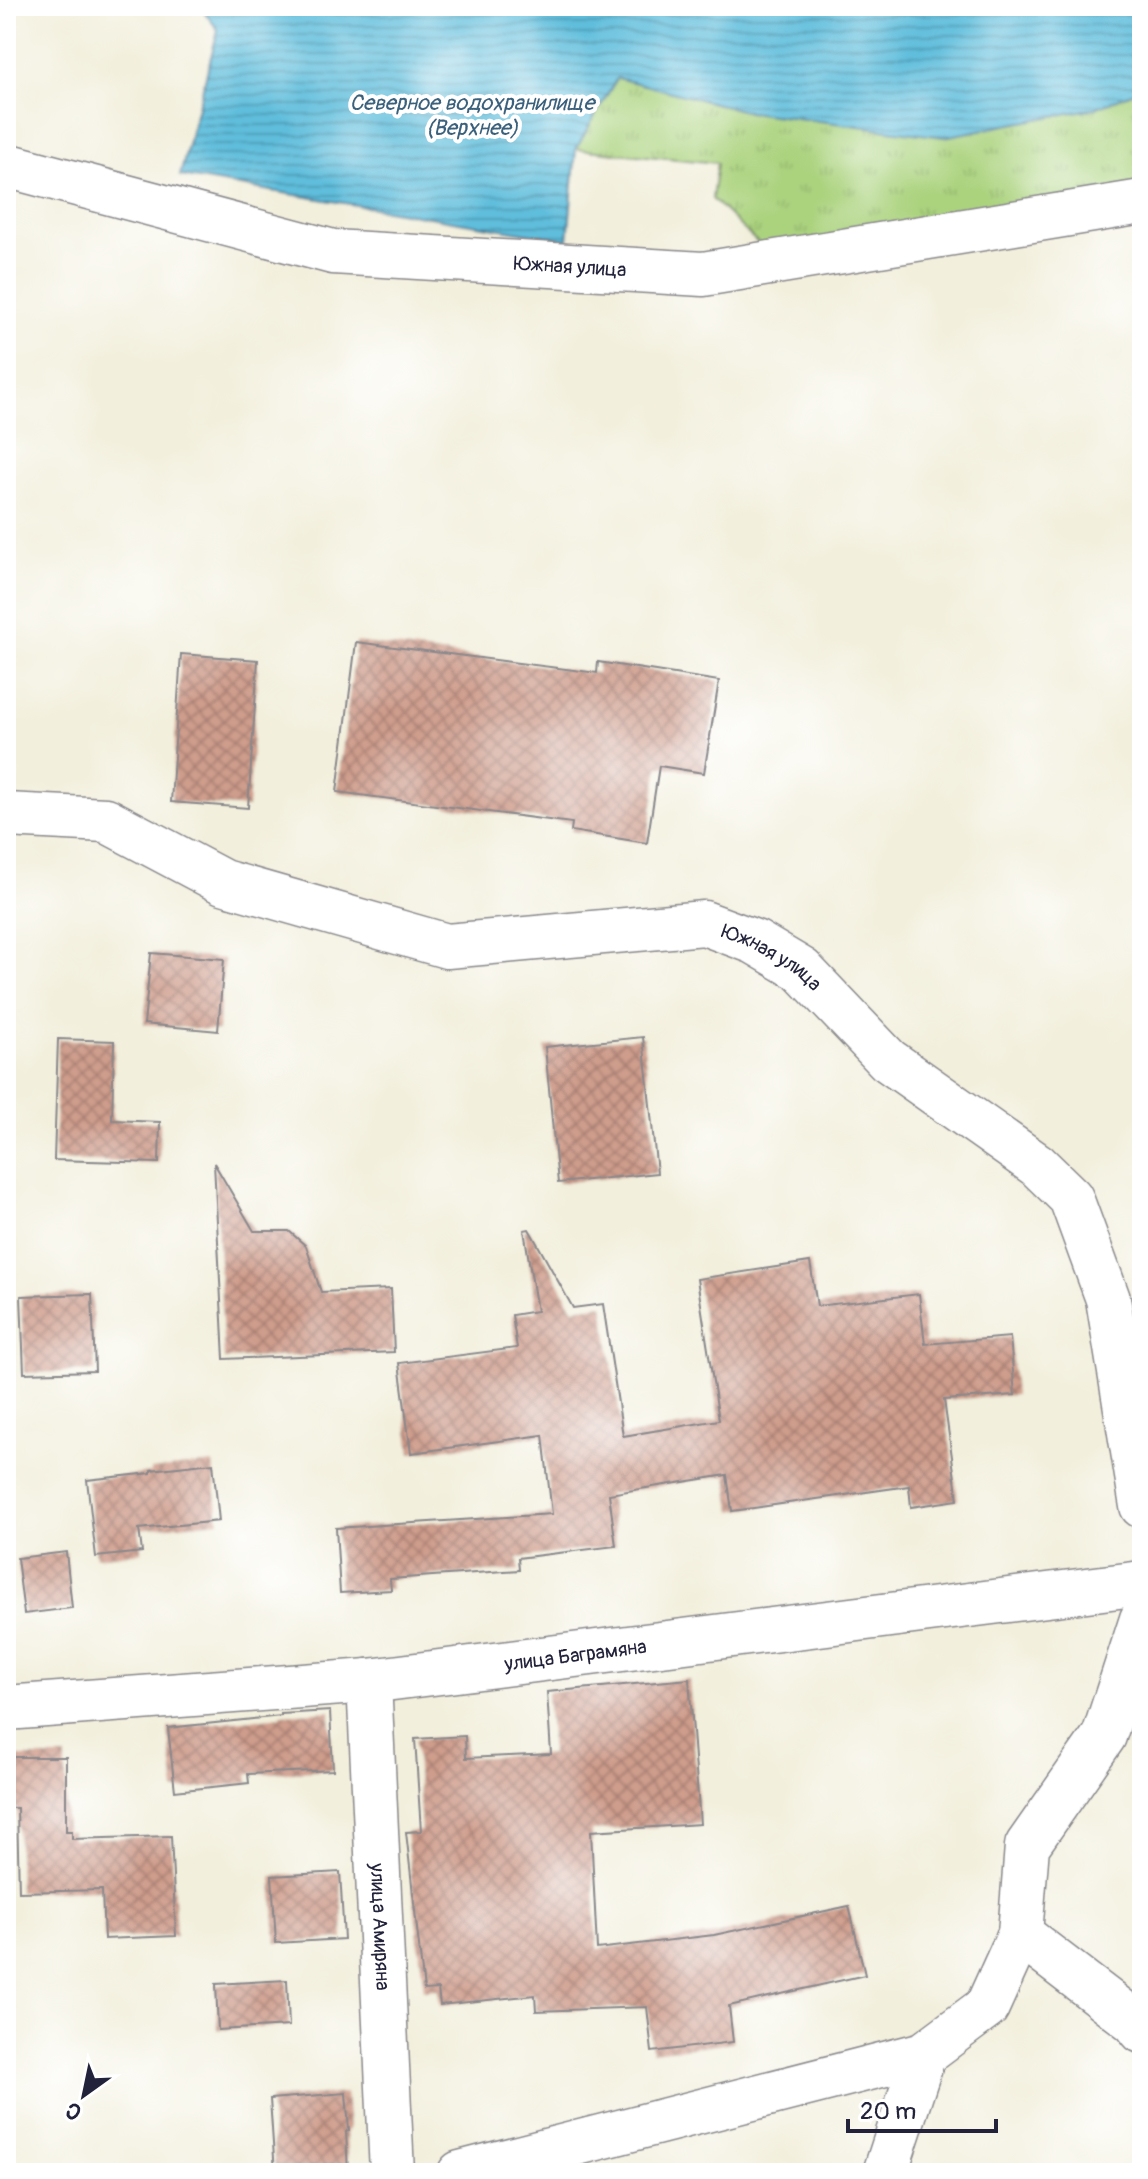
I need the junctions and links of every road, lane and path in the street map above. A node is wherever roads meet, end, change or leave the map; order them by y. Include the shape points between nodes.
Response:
1 (6, 165) edge
2 (1142, 202) edge
3 (6, 815) edge
4 (1142, 1506) edge
5 (1142, 1583) edge
6 (1142, 1619) edge
7 (369, 1681) junction
8 (6, 1708) edge
9 (1020, 1934) junction
10 (1142, 2031) edge
11 (924, 2054) junction
12 (392, 2173) edge
13 (460, 2173) edge
14 (885, 2173) edge

1 - 2 street, Южная улица via 333,252 703,274
3 - 4 street, Южная улица via 106,820 223,882 447,946 704,923 779,956 802,970 888,1060 1037,1165 1071,1198 1108,1299
5 - 7 street, улица Баграмяна
6 - 9 street via 1104,1736 1027,1846
7 - 8 street, улица Баграмяна
7 - 12 street, улица Амиряна
9 - 10 street
9 - 11 street via 987,2007
11 - 13 street
11 - 14 street

